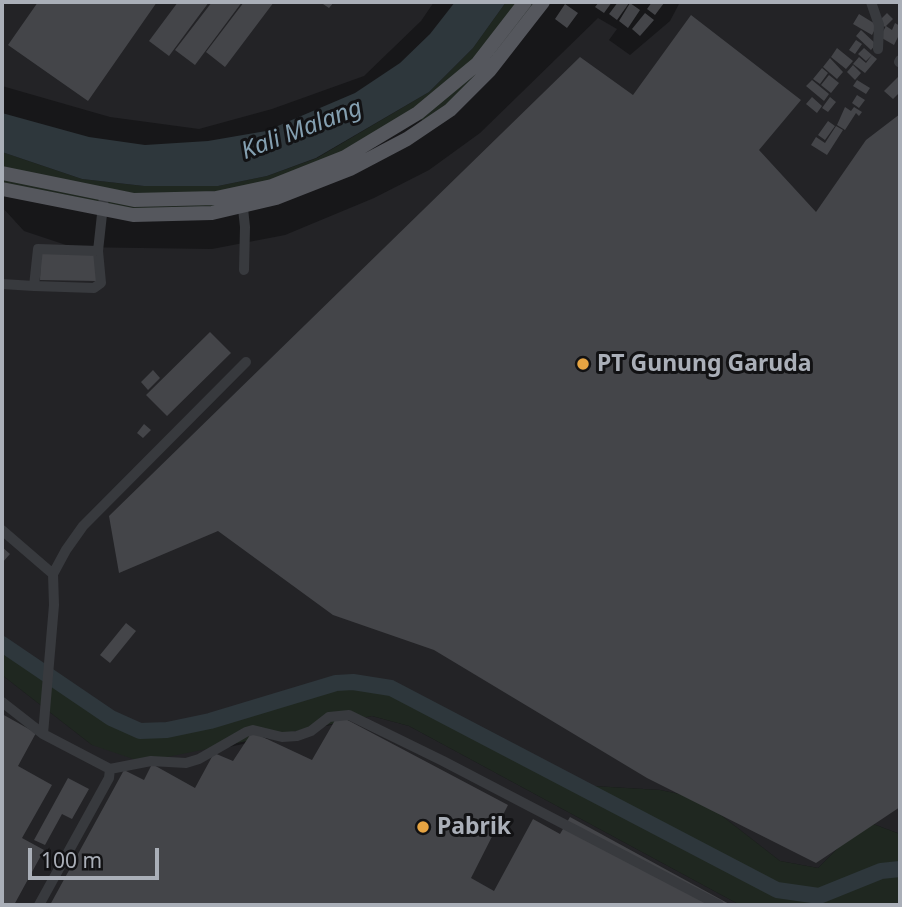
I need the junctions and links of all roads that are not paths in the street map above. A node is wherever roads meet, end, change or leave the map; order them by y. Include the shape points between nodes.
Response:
1 (525, 2) edge
2 (543, 2) edge
3 (872, 2) edge
4 (878, 49) dead end
5 (422, 120) junction
6 (2, 173) edge
7 (2, 189) edge
8 (242, 200) junction
9 (103, 203) junction
10 (98, 251) junction
11 (244, 270) dead end
12 (2, 284) edge
13 (34, 286) junction
14 (246, 362) dead end
15 (2, 530) edge
16 (53, 574) junction
17 (2, 702) edge
18 (43, 734) junction
19 (110, 769) junction
20 (39, 905) edge
21 (719, 905) edge

1 - 5 main road via 477,64
2 - 5 main road via 490,70 450,110
3 - 4 lane via 879,25
5 - 8 main road via 347,163
6 - 9 main road
7 - 9 main road
8 - 9 main road
8 - 11 lane
9 - 10 lane
10 - 13 lane via 38,249
10 - 13 lane via 102,280 97,287
12 - 13 lane
14 - 16 lane via 83,526
15 - 16 lane
16 - 18 lane
17 - 18 lane
18 - 19 lane
19 - 20 lane
19 - 21 lane via 151,761 186,763 246,732 297,736 329,717 348,715

